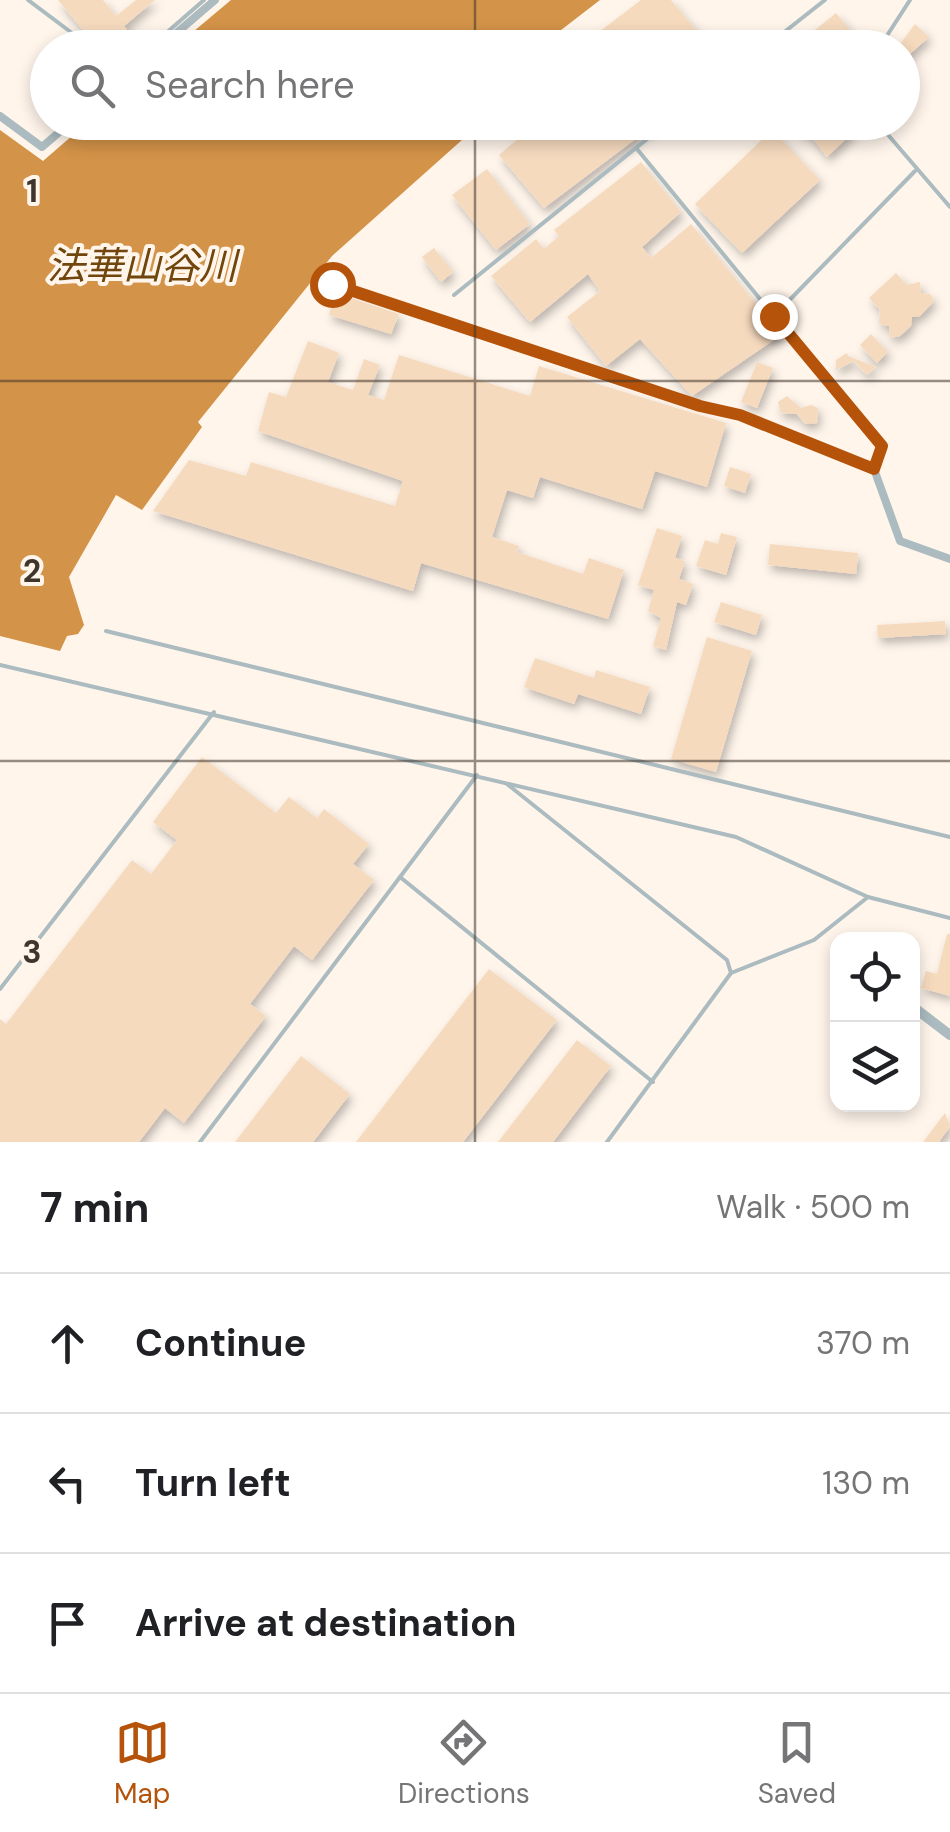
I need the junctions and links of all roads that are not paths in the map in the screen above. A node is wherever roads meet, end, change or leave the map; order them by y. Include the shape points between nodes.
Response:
1 (28, 0) edge
2 (204, 0) edge
3 (215, 0) edge
4 (825, 0) edge
5 (895, 0) edge
6 (910, 0) edge
7 (902, 5) junction
8 (68, 30) edge
9 (170, 30) edge
10 (180, 30) edge
11 (787, 30) edge
12 (888, 30) edge
13 (0, 116) edge
14 (30, 139) edge
15 (32, 140) edge
16 (51, 140) edge
17 (646, 140) edge
18 (891, 140) edge
19 (636, 148) junction
20 (916, 172) junction
21 (950, 207) edge
22 (332, 276) dead end
23 (454, 295) dead end
24 (774, 316) junction
25 (874, 469) junction
26 (950, 559) edge
27 (106, 631) dead end
28 (0, 665) edge
29 (214, 712) junction
30 (477, 775) junction
31 (504, 782) junction
32 (950, 836) edge
33 (400, 878) junction
34 (868, 897) junction
35 (950, 918) edge
36 (731, 973) junction
37 (0, 990) edge
38 (920, 1012) edge
39 (950, 1035) edge
40 (653, 1083) junction
41 (200, 1142) edge
42 (607, 1142) edge

1 - 8 lane
2 - 9 lane
3 - 10 street
4 - 11 lane
5 - 7 lane
6 - 7 lane
7 - 12 lane
13 - 14 street
15 - 16 street via 42,148
17 - 19 lane
18 - 20 lane
19 - 23 lane
19 - 24 lane
20 - 21 lane
20 - 24 lane
22 - 25 street via 332,284 740,415
24 - 25 lane via 882,446
25 - 26 street via 900,542
27 - 32 lane
28 - 29 lane
29 - 30 lane
29 - 37 lane
30 - 31 lane
30 - 33 lane
31 - 34 lane via 736,837
31 - 36 lane via 728,960
33 - 40 lane
33 - 41 lane
34 - 35 lane
34 - 36 lane via 814,940
36 - 40 lane
38 - 39 street
40 - 42 lane

